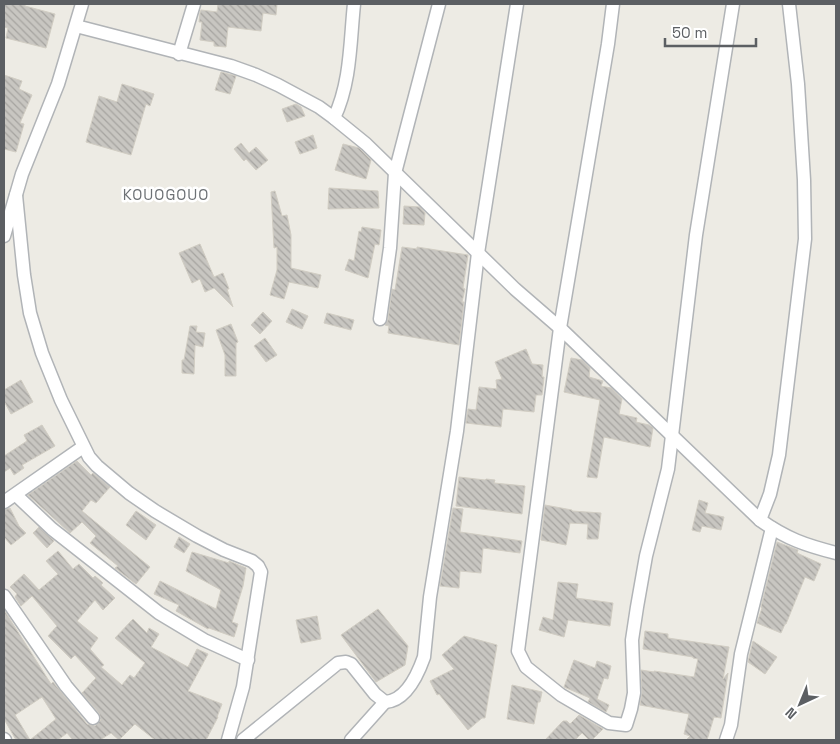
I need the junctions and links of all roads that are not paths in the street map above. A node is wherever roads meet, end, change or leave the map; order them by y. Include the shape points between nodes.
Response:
1 (82, 4) edge
2 (194, 4) edge
3 (354, 4) edge
4 (439, 4) edge
5 (517, 4) edge
6 (613, 4) edge
7 (732, 4) edge
8 (789, 4) edge
9 (76, 26) junction
10 (179, 54) junction
11 (334, 118) junction
12 (395, 173) junction
13 (16, 195) junction
14 (4, 236) edge
15 (478, 253) junction
16 (380, 319) dead end
17 (560, 328) junction
18 (673, 434) junction
19 (84, 447) junction
20 (16, 495) junction
21 (4, 502) edge
22 (760, 520) junction
23 (772, 528) junction
24 (836, 553) edge
25 (4, 596) edge
26 (248, 660) junction
27 (385, 702) junction
28 (93, 718) dead end
29 (228, 740) edge
30 (243, 740) edge
31 (351, 740) edge
32 (726, 740) edge

1 - 9 street
2 - 10 street
3 - 11 street via 347,80
4 - 12 street
5 - 15 street
6 - 17 street
7 - 18 street via 696,234
8 - 22 street via 798,84 805,239 779,455
9 - 10 street
9 - 13 street
10 - 11 street via 256,75 320,107
11 - 12 street
12 - 15 street
12 - 16 street via 390,248
13 - 14 street
13 - 19 street via 30,313 42,353
15 - 17 street
15 - 27 street via 457,431 430,597 424,657 406,691 392,702
17 - 18 street
17 - 18 street via 518,651 526,666 561,695 609,723 626,726 631,709 634,693 632,640 637,607
18 - 22 street
19 - 20 street
19 - 26 street via 97,466 129,494 197,536 258,566 261,578
20 - 21 street
20 - 26 street via 52,529 159,613 204,640
22 - 23 street
23 - 24 street via 803,544
23 - 32 street via 741,654
25 - 28 street via 66,686
26 - 29 street
27 - 30 street via 351,664 338,663
27 - 31 street

